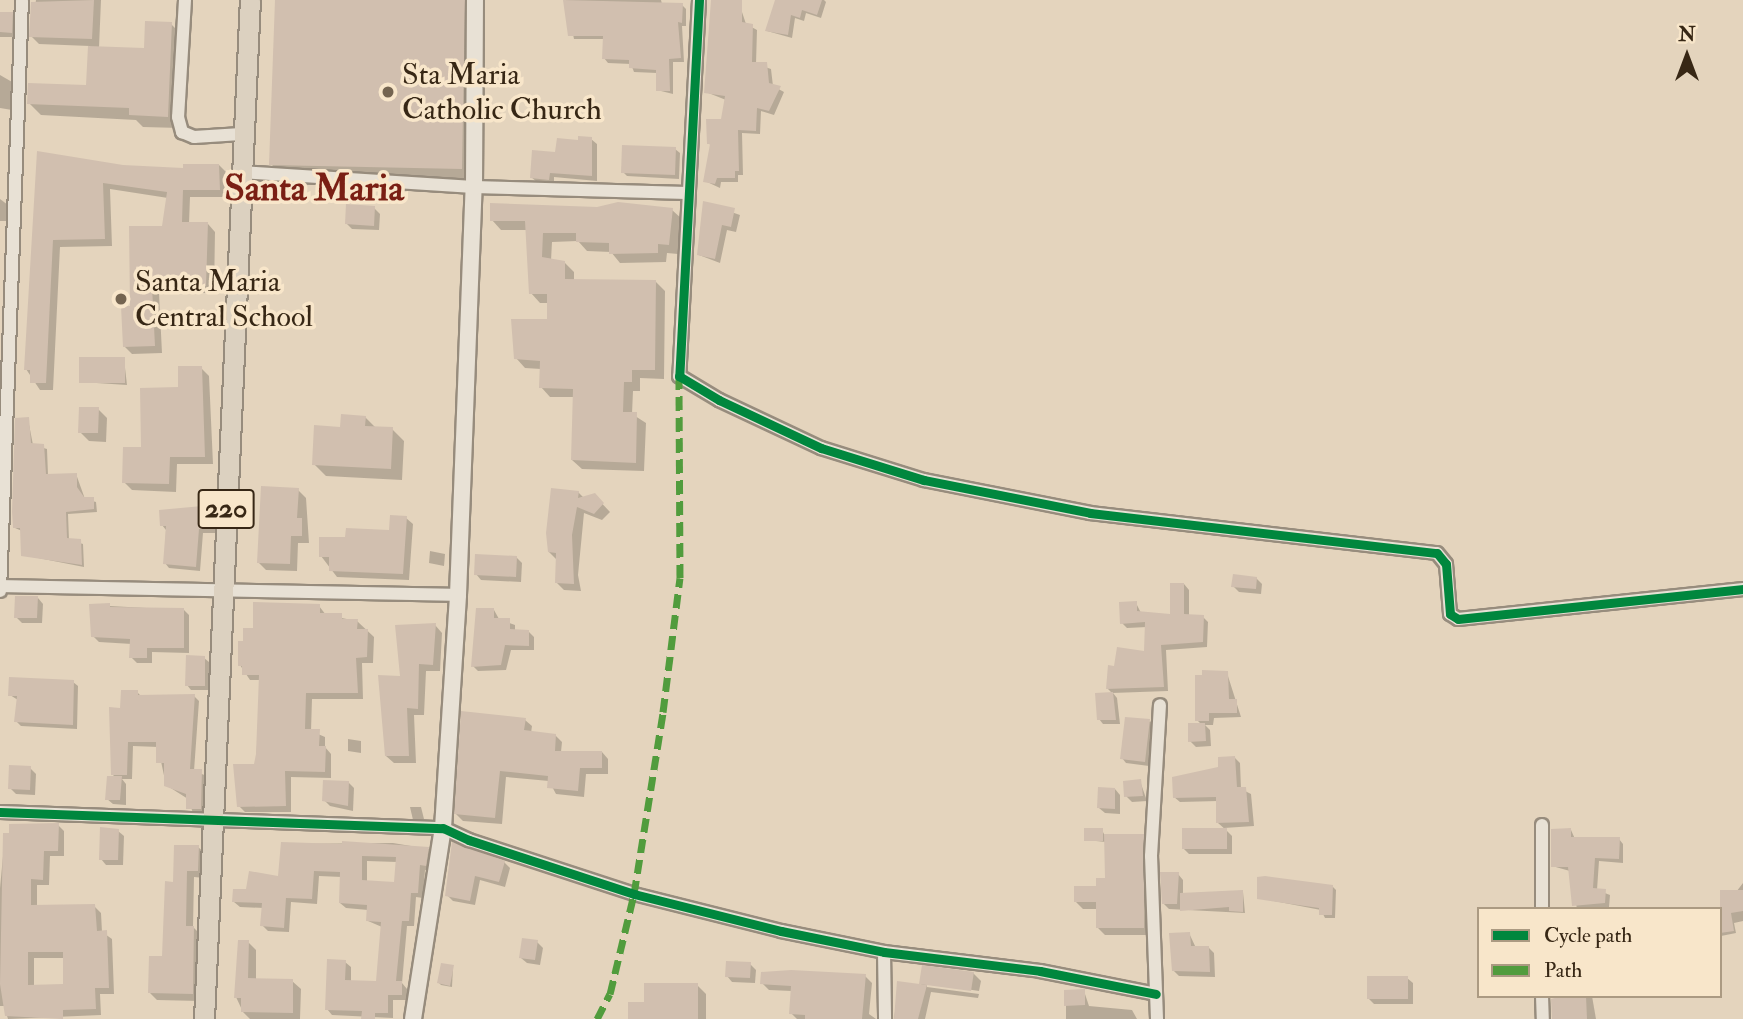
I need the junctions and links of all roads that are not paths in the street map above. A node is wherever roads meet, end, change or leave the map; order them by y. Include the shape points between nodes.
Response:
1 (22, 0) edge
2 (185, 0) edge
3 (250, 0) edge
4 (475, 0) edge
5 (699, 0) edge
6 (241, 134) junction
7 (240, 172) junction
8 (474, 187) junction
9 (687, 193) junction
10 (0, 587) edge
11 (223, 588) junction
12 (1743, 589) edge
13 (458, 595) junction
14 (1160, 705) dead end
15 (0, 813) edge
16 (214, 821) junction
17 (1542, 825) dead end
18 (443, 828) junction
19 (1542, 907) edge
20 (884, 953) junction
21 (1156, 994) junction
22 (1542, 998) edge
23 (204, 1019) edge
24 (413, 1019) edge
25 (885, 1019) edge
26 (1157, 1019) edge
27 (1542, 1019) edge

1 - 10 street
2 - 6 street via 178,117 182,132 194,136
3 - 6 main road, 220
4 - 8 street
5 - 9 street
6 - 7 main road, 220
7 - 8 street
7 - 11 main road, 220
8 - 9 street
8 - 13 street
9 - 12 street via 679,376 755,420 821,448 924,480 1090,513 1430,551 1443,557 1446,564 1450,614 1458,619
10 - 11 street
11 - 13 street
11 - 16 main road, 220
13 - 18 street
14 - 21 street via 1151,856
15 - 16 street
16 - 18 street
16 - 23 main road, 220
17 - 19 street
18 - 20 street via 634,894
18 - 24 street
20 - 21 street via 1040,971
20 - 25 street
21 - 26 street
22 - 27 street

